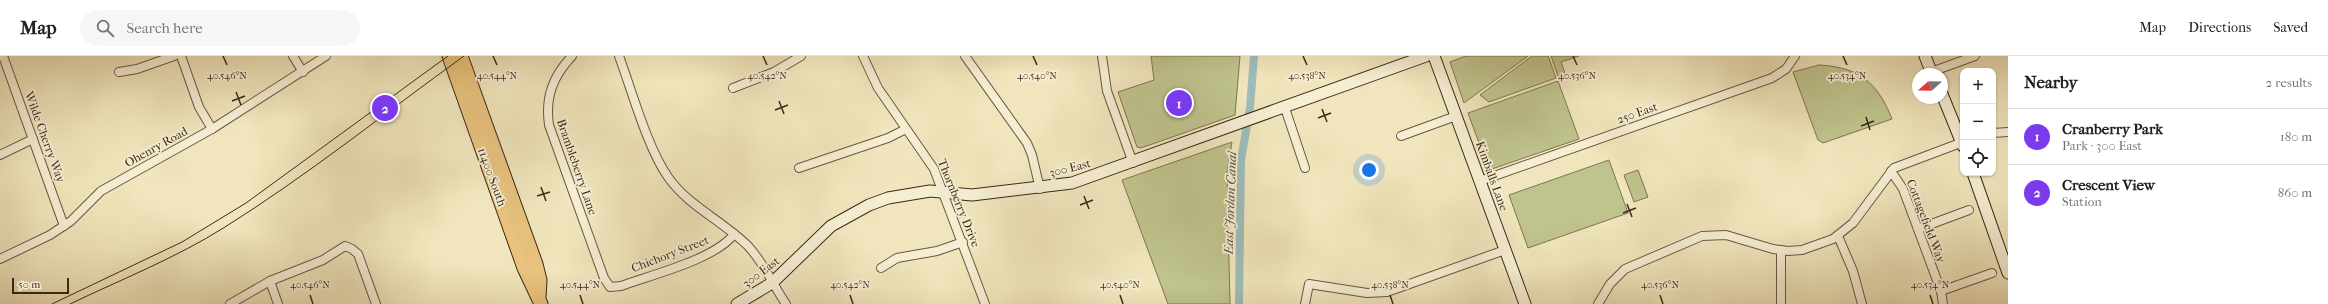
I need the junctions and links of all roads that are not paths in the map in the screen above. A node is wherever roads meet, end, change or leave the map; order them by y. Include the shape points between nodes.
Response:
1 (3, 56) edge
2 (174, 56) edge
3 (181, 56) edge
4 (293, 56) edge
5 (326, 56) edge
6 (448, 56) edge
7 (461, 56) edge
8 (572, 56) edge
9 (619, 56) edge
10 (801, 56) edge
11 (863, 56) edge
12 (965, 56) edge
13 (1102, 56) edge
14 (1426, 56) edge
15 (1434, 56) edge
16 (1795, 56) edge
17 (1925, 56) edge
18 (1974, 56) edge
19 (1930, 68) edge
20 (1944, 68) edge
21 (119, 72) dead end
22 (303, 72) junction
23 (733, 88) dead end
24 (1946, 104) edge
25 (1285, 108) junction
26 (1456, 116) junction
27 (212, 129) junction
28 (906, 129) junction
29 (2008, 132) edge
30 (1996, 133) edge
31 (1401, 136) dead end
32 (33, 140) junction
33 (1961, 140) edge
34 (1960, 145) edge
35 (0, 155) edge
36 (1133, 163) junction
37 (799, 168) dead end
38 (1305, 168) dead end
39 (1891, 171) junction
40 (1973, 176) edge
41 (1480, 181) junction
42 (1040, 189) junction
43 (944, 192) junction
44 (1969, 210) dead end
45 (64, 226) junction
46 (1918, 229) junction
47 (734, 234) junction
48 (1838, 236) junction
49 (962, 242) junction
50 (1505, 250) junction
51 (1781, 250) junction
52 (0, 259) edge
53 (881, 268) dead end
54 (1992, 273) dead end
55 (2008, 273) edge
56 (270, 281) junction
57 (772, 283) junction
58 (610, 287) joint
59 (1941, 291) junction
60 (540, 301) edge
61 (230, 304) edge
62 (278, 304) edge
63 (376, 304) edge
64 (737, 304) edge
65 (786, 304) edge
66 (985, 304) edge
67 (1305, 304) edge
68 (1525, 304) edge
69 (1598, 304) edge
70 (1781, 304) edge
71 (1862, 304) edge
72 (1942, 304) edge

1 - 32 street, Wilde Cherry Way
2 - 21 street via 137,69
3 - 27 street via 199,106
4 - 22 street
5 - 22 street, Ohenry Road
6 - 60 main road, 11400 South via 526,272
7 - 60 main road, 11400 South via 536,264 540,280
8 - 58 street, Brambleberry Lane via 562,66 551,88 547,107 549,124 604,278
9 - 47 street via 662,168 681,192
10 - 23 street via 774,72
11 - 28 street, Thornberry Drive via 874,82
12 - 42 street via 1027,143
13 - 36 street via 1107,91
14 - 25 street, 300 East
15 - 26 street, Kimballs Lane
16 - 41 street, 250 East via 1786,68 1772,78
17 - 19 street
18 - 20 street
22 - 27 street, Ohenry Road
24 - 33 street
25 - 36 street, 300 East
25 - 38 street
26 - 31 street
26 - 41 street, Kimballs Lane
27 - 45 street, Ohenry Road via 101,191
28 - 37 street via 888,138
28 - 43 street, Thornberry Drive via 931,164
29 - 30 street
32 - 35 street
32 - 45 street, Wilde Cherry Way
34 - 39 street via 1902,163
36 - 42 street, 300 East via 1072,184
39 - 46 street, Cottagefield Way via 1903,189
39 - 48 street via 1853,223
40 - 55 street
41 - 50 street, Kimballs Lane
42 - 43 street, 300 East via 972,195
43 - 49 street, Thornberry Drive
43 - 57 street, 300 East via 930,191 888,198 846,217 814,241
44 - 46 street
45 - 52 street, Ohenry Road
46 - 59 street, Cottagefield Way
47 - 57 street via 754,252
47 - 58 street, Chichory Street via 728,242 708,254 621,286
48 - 51 street via 1802,250
48 - 71 street via 1853,271
49 - 53 street via 937,251 897,258
49 - 66 street, Thornberry Drive
50 - 67 street via 1387,292 1367,293 1309,284
50 - 68 street, Kimballs Lane
51 - 69 street via 1726,236 1702,236 1625,270 1610,284
51 - 70 street
54 - 59 street
56 - 61 street
56 - 62 street
56 - 63 street via 318,263 345,246 358,254
57 - 64 street, 300 East
57 - 65 street
59 - 72 street, Cottagefield Way

